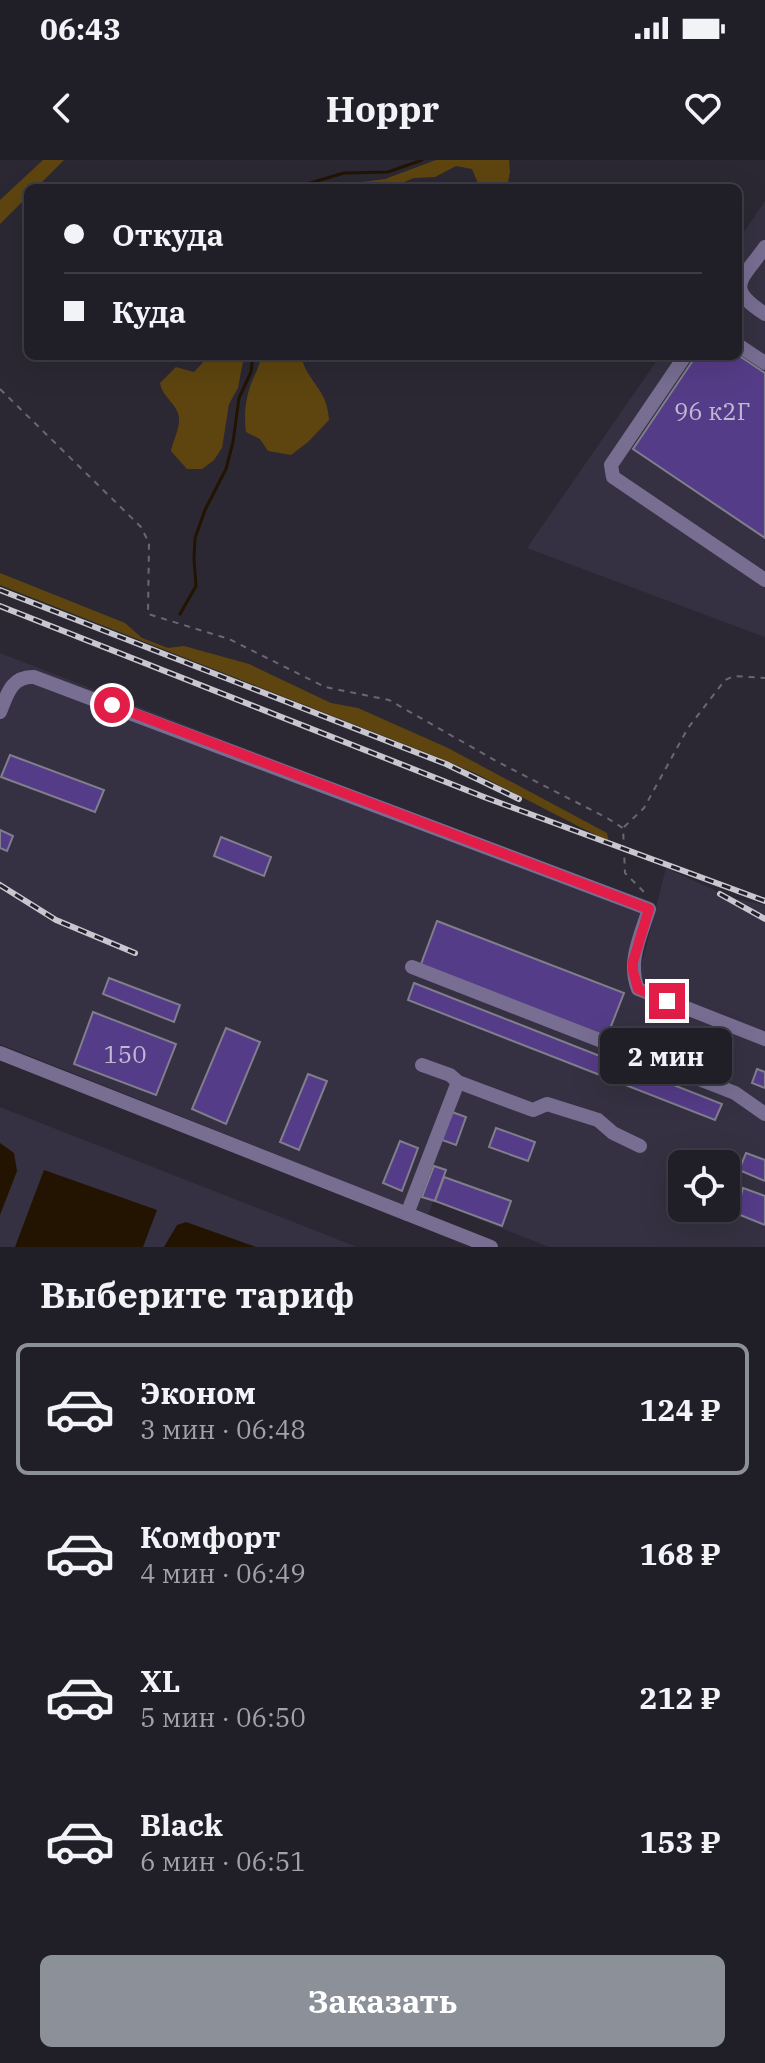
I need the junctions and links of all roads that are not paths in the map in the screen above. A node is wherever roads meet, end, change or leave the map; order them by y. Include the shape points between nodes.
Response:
1 (765, 247) edge
2 (742, 281) edge
3 (742, 296) edge
4 (765, 314) edge
5 (742, 348) edge
6 (682, 360) edge
7 (765, 363) edge
8 (765, 580) edge
9 (0, 712) edge
10 (412, 967) dead end
11 (765, 1039) edge
12 (0, 1053) edge
13 (422, 1065) dead end
14 (458, 1082) junction
15 (765, 1114) edge
16 (640, 1146) dead end
17 (407, 1214) junction
18 (491, 1247) edge

1 - 2 street
3 - 4 street
5 - 7 street
6 - 8 street via 610,471
9 - 11 street via 12,684 34,677 649,909 633,962 638,989
10 - 15 street via 735,1093
12 - 17 street
13 - 14 street
14 - 16 street via 533,1110 547,1104 598,1120
14 - 17 street
17 - 18 street

